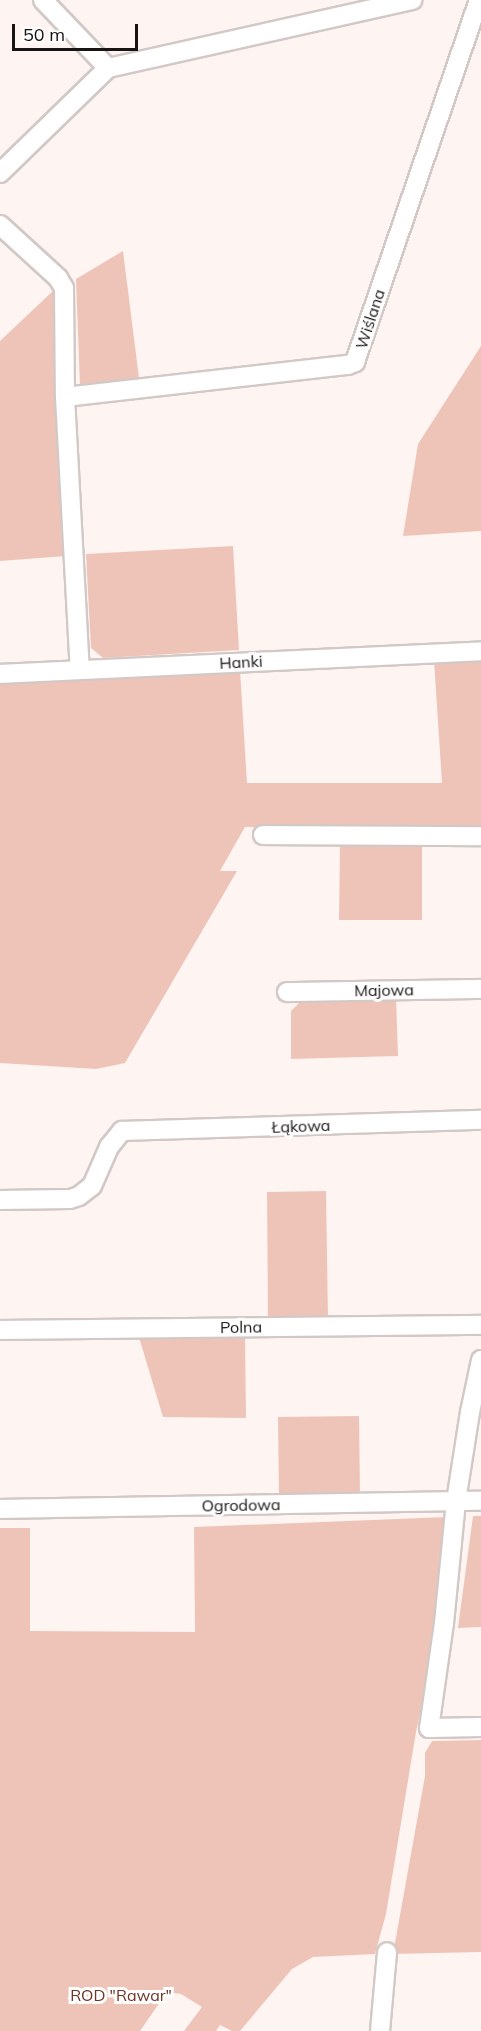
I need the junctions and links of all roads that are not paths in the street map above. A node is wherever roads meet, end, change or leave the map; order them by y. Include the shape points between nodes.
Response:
1 (43, 0) edge
2 (414, 0) edge
3 (478, 0) edge
4 (108, 68) junction
5 (0, 173) edge
6 (0, 225) edge
7 (65, 397) junction
8 (481, 651) edge
9 (80, 670) junction
10 (0, 674) edge
11 (262, 835) dead end
12 (481, 836) edge
13 (481, 988) edge
14 (287, 992) dead end
15 (481, 1120) edge
16 (0, 1200) edge
17 (481, 1325) edge
18 (0, 1330) edge
19 (481, 1360) edge
20 (456, 1501) junction
21 (481, 1501) edge
22 (0, 1509) edge
23 (481, 1727) edge
24 (387, 1952) dead end
25 (380, 2031) edge

1 - 4 street
2 - 4 street
3 - 7 street, Wiślana via 355,362
4 - 5 street
6 - 7 street via 63,283
7 - 9 street
8 - 9 street, Hanki
9 - 10 street, Hanki
11 - 12 street
13 - 14 street, Majowa
15 - 16 street, Łąkowa via 122,1131 109,1147 92,1186 70,1199
17 - 18 street, Polna
19 - 20 street
20 - 21 street, Ogrodowa
20 - 22 street, Ogrodowa
20 - 23 street via 429,1728
24 - 25 street

